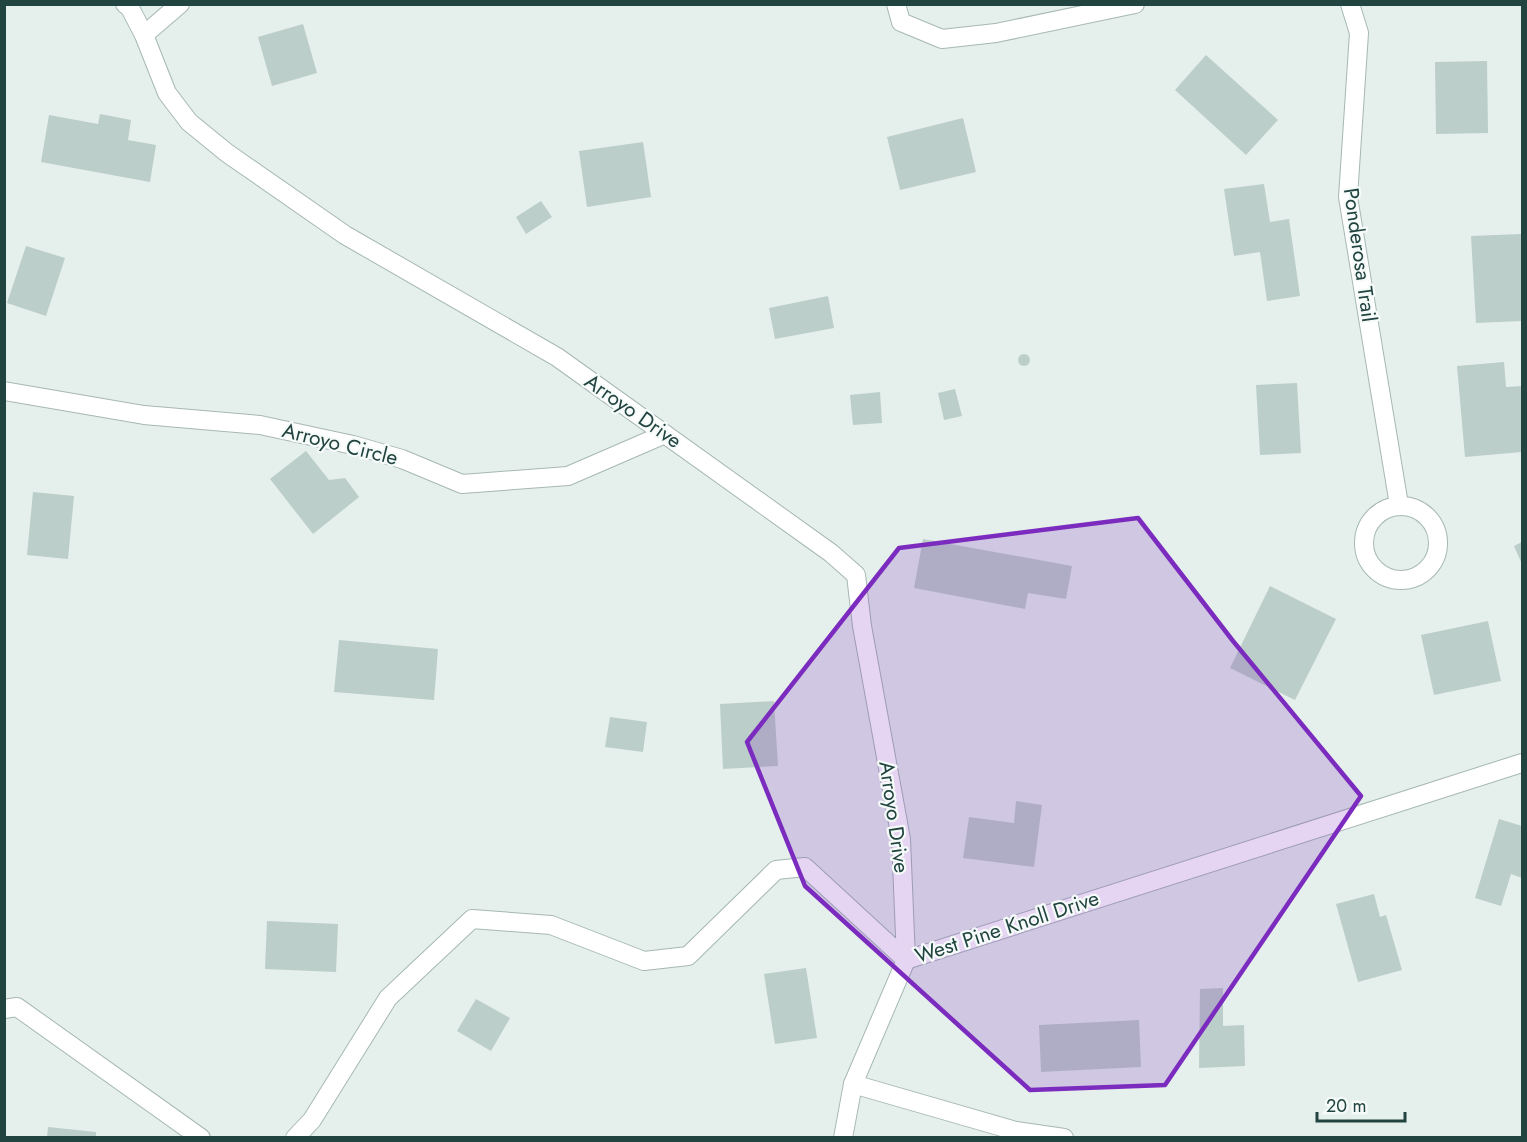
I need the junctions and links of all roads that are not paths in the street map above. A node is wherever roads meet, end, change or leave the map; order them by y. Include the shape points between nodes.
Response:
1 (125, 4) edge
2 (180, 4) edge
3 (896, 4) edge
4 (1135, 4) edge
5 (1350, 4) edge
6 (144, 35) junction
7 (4, 391) edge
8 (665, 434) junction
9 (1399, 505) junction
10 (1522, 763) edge
11 (906, 960) junction
12 (4, 1009) edge
13 (853, 1084) junction
14 (201, 1137) edge
15 (295, 1137) edge
16 (843, 1137) edge
17 (1064, 1137) edge

1 - 6 street, Arroyo Drive
2 - 6 street
3 - 4 street via 902,22 942,39 996,33
5 - 9 street, Ponderosa Trail via 1359,33 1348,197
6 - 8 street, Arroyo Drive via 167,93 189,122 227,153 345,235 557,357
7 - 8 street, Arroyo Circle via 144,415 260,425 382,453 462,484 568,476
8 - 11 street, Arroyo Drive via 856,575 901,838
9 - 9 street via 1373,518 1364,545 1367,559 1376,571 1388,579 1403,581 1428,568 1436,556 1438,542 1435,527 1426,515
10 - 11 street, West Pine Knoll Drive
11 - 13 street
11 - 15 street, West Pine Knoll Drive via 805,867 776,870 688,956 644,962 551,925 472,919 388,998 312,1120
12 - 14 street via 17,1007
13 - 16 street
13 - 17 street via 1016,1131

